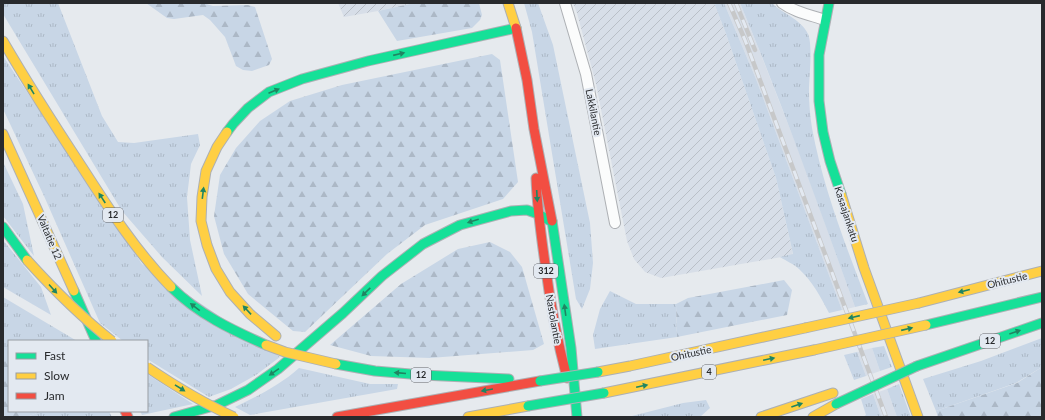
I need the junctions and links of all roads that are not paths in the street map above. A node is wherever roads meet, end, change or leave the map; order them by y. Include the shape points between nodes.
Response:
1 (508, 3) edge
2 (565, 3) edge
3 (782, 3) edge
4 (829, 3) edge
5 (825, 20) junction
6 (516, 28) junction
7 (3, 41) edge
8 (534, 130) junction
9 (3, 134) edge
10 (538, 214) junction
11 (552, 222) junction
12 (615, 223) dead end
13 (3, 227) edge
14 (1042, 271) edge
15 (1042, 297) edge
16 (1042, 323) edge
17 (96, 340) edge
18 (111, 340) edge
19 (336, 364) junction
20 (918, 366) junction
21 (148, 368) edge
22 (540, 381) junction
23 (854, 386) dead end
24 (836, 392) dead end
25 (577, 414) edge
26 (174, 417) edge
27 (234, 417) edge
28 (337, 417) edge
29 (468, 417) edge
30 (761, 417) edge
31 (812, 417) edge
32 (918, 417) edge

1 - 6 main road, Nastolantie / 312
2 - 12 street, Lakkilantie via 586,74
3 - 5 street via 799,12
4 - 5 main road, Kasaajankatu
5 - 32 main road, Kasaajankatu via 819,55 819,101 823,132 864,268
6 - 8 main road, Nastolantie / 312
19 -> 6 main road, bridge via 276,336 250,314 230,292 216,270 202,221 202,197 206,171 217,147 248,108 269,92 334,70
19 -> 7 main road, 12, bridge via 285,352 241,334 214,320 173,289 135,246 116,219
8 -> 10 main road, Nastolantie / 312
8 - 11 main road, Nastolantie / 312
9 - 17 main road, Valtatie 12
10 - 11 main road
10 - 25 main road, Nastolantie / 312 via 560,355
10 -> 26 main road via 527,210 495,215 460,225 423,244 382,276 344,313 278,369 248,390 217,405
25 -> 11 main road, Nastolantie / 312 via 571,348
13 -> 18 main road, bridge via 27,260 58,294
14 -> 22 main road, Ohitustie / 4, bridge via 919,303 805,328 630,366
29 -> 15 main road, 4, bridge via 604,393 814,350
20 -> 16 main road, 12
22 -> 19 main road, 12 via 422,375
20 - 23 main road, 12, bridge
20 - 31 main road, bridge
21 -> 27 main road, bridge via 181,389
22 -> 28 main road, Ohitustie / 4
30 -> 24 main road

